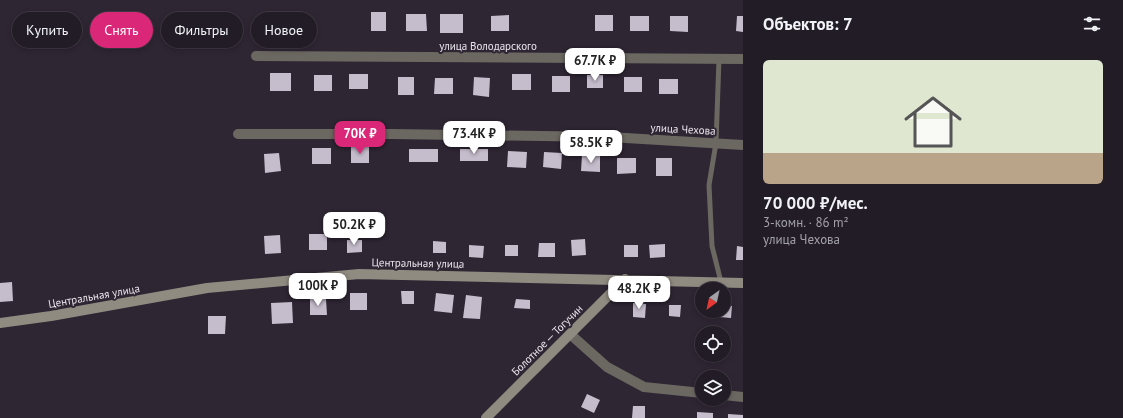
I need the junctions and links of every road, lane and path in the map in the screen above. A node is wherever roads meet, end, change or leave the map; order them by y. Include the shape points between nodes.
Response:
1 (256, 56) dead end
2 (720, 59) junction
3 (743, 59) edge
4 (238, 134) dead end
5 (716, 143) junction
6 (743, 145) edge
7 (625, 279) junction
8 (721, 282) joint
9 (731, 282) edge
10 (743, 283) edge
11 (0, 323) edge
12 (570, 334) junction
13 (695, 392) edge
14 (731, 396) edge
15 (743, 397) edge
16 (486, 418) edge

1 - 2 street, улица Володарского
2 - 3 street, улица Володарского
2 - 5 lane
4 - 5 street, улица Чехова via 586,137
5 - 6 street, улица Чехова
5 - 8 lane via 709,185 712,246
7 - 8 street, Центральная улица
7 - 11 street, Центральная улица via 359,274 207,288
7 - 12 street, Болотное — Тогучин
9 - 10 street, Центральная улица
12 - 13 street via 607,367 644,387
12 - 16 street, Болотное — Тогучин
14 - 15 street

